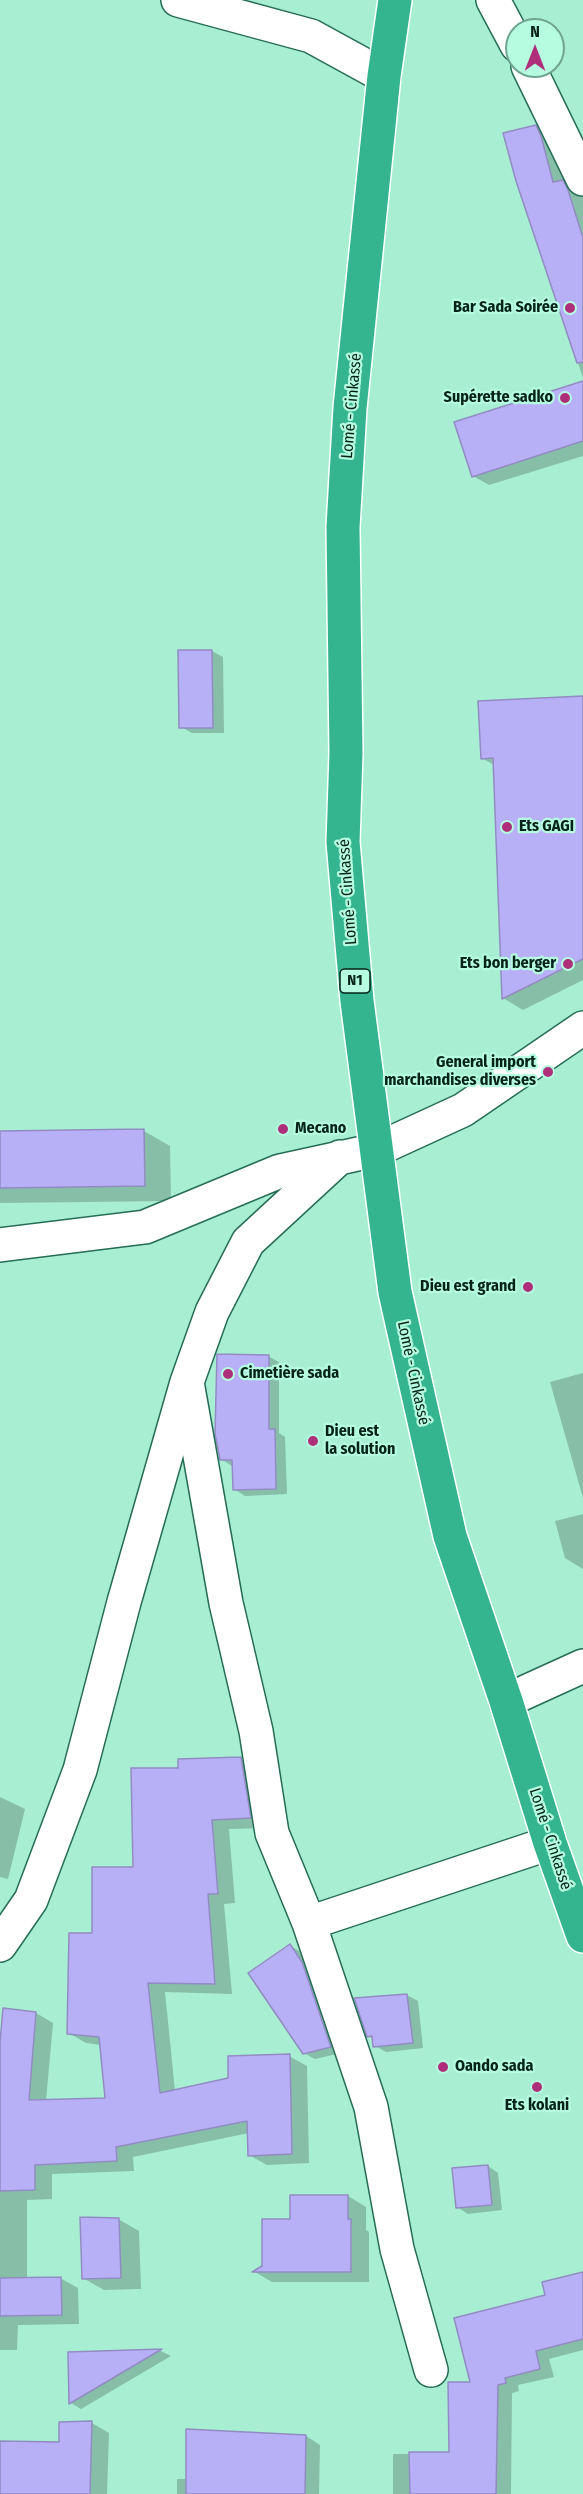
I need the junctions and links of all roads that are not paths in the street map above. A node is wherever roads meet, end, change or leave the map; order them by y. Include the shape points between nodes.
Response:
1 (178, 0) edge
2 (395, 0) edge
3 (494, 0) edge
4 (505, 22) edge
5 (384, 76) junction
6 (534, 78) edge
7 (583, 179) edge
8 (583, 1028) edge
9 (376, 1150) junction
10 (340, 1157) junction
11 (0, 1245) edge
12 (187, 1383) junction
13 (583, 1666) edge
14 (506, 1701) junction
15 (550, 1843) junction
16 (309, 1923) junction
17 (583, 1936) edge
18 (0, 1945) edge
19 (431, 2370) dead end

1 - 5 street via 311,36
2 - 5 highway, Lomé - Cinkassé / N1
3 - 4 street
5 - 9 highway, Lomé - Cinkassé / N1 via 350,408 343,527 344,842 357,1001
6 - 7 street
8 - 9 street via 463,1110
9 - 10 street
9 - 14 highway, Lomé - Cinkassé / N1 via 395,1292 424,1427 450,1536
10 - 11 street via 280,1171 145,1227
10 - 12 street via 248,1242 212,1312
12 - 16 street via 226,1604 256,1731 272,1833
12 - 18 street via 80,1770 31,1900
13 - 14 street
14 - 15 highway, Lomé - Cinkassé / N1
15 - 16 street
15 - 17 highway, Lomé - Cinkassé / N1
16 - 19 street via 371,2107 396,2249

